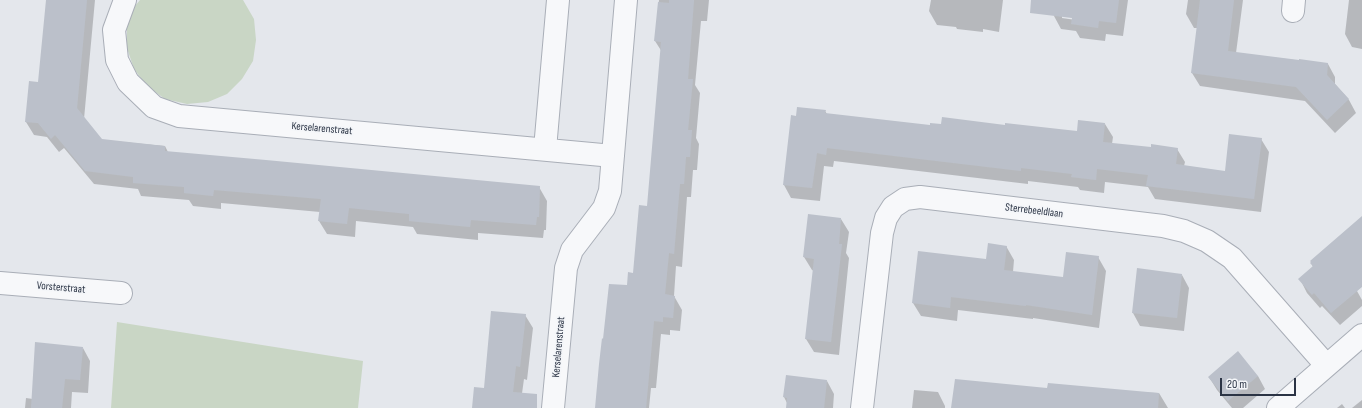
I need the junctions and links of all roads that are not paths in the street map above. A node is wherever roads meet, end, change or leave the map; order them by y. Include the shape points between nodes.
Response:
1 (125, 0) edge
2 (558, 0) edge
3 (626, 0) edge
4 (545, 149) junction
5 (613, 156) junction
6 (0, 283) edge
7 (121, 293) dead end
8 (1362, 335) edge
9 (1326, 366) junction
10 (553, 408) edge
11 (862, 408) edge
12 (1278, 408) edge

1 - 4 street, Kerselarenstraat via 114,30 117,60 128,82 154,107 179,116
2 - 4 street
3 - 5 street, Kerselarenstraat
4 - 5 street, Kerselarenstraat
5 - 10 street, Kerselarenstraat via 610,191 604,208 572,250 566,268
6 - 7 street, Vorsterstraat
8 - 9 street
9 - 11 street, Sterrebeeldlaan via 1232,258 1207,240 1163,226 920,197 905,199 893,207 886,218 881,241
9 - 12 street

